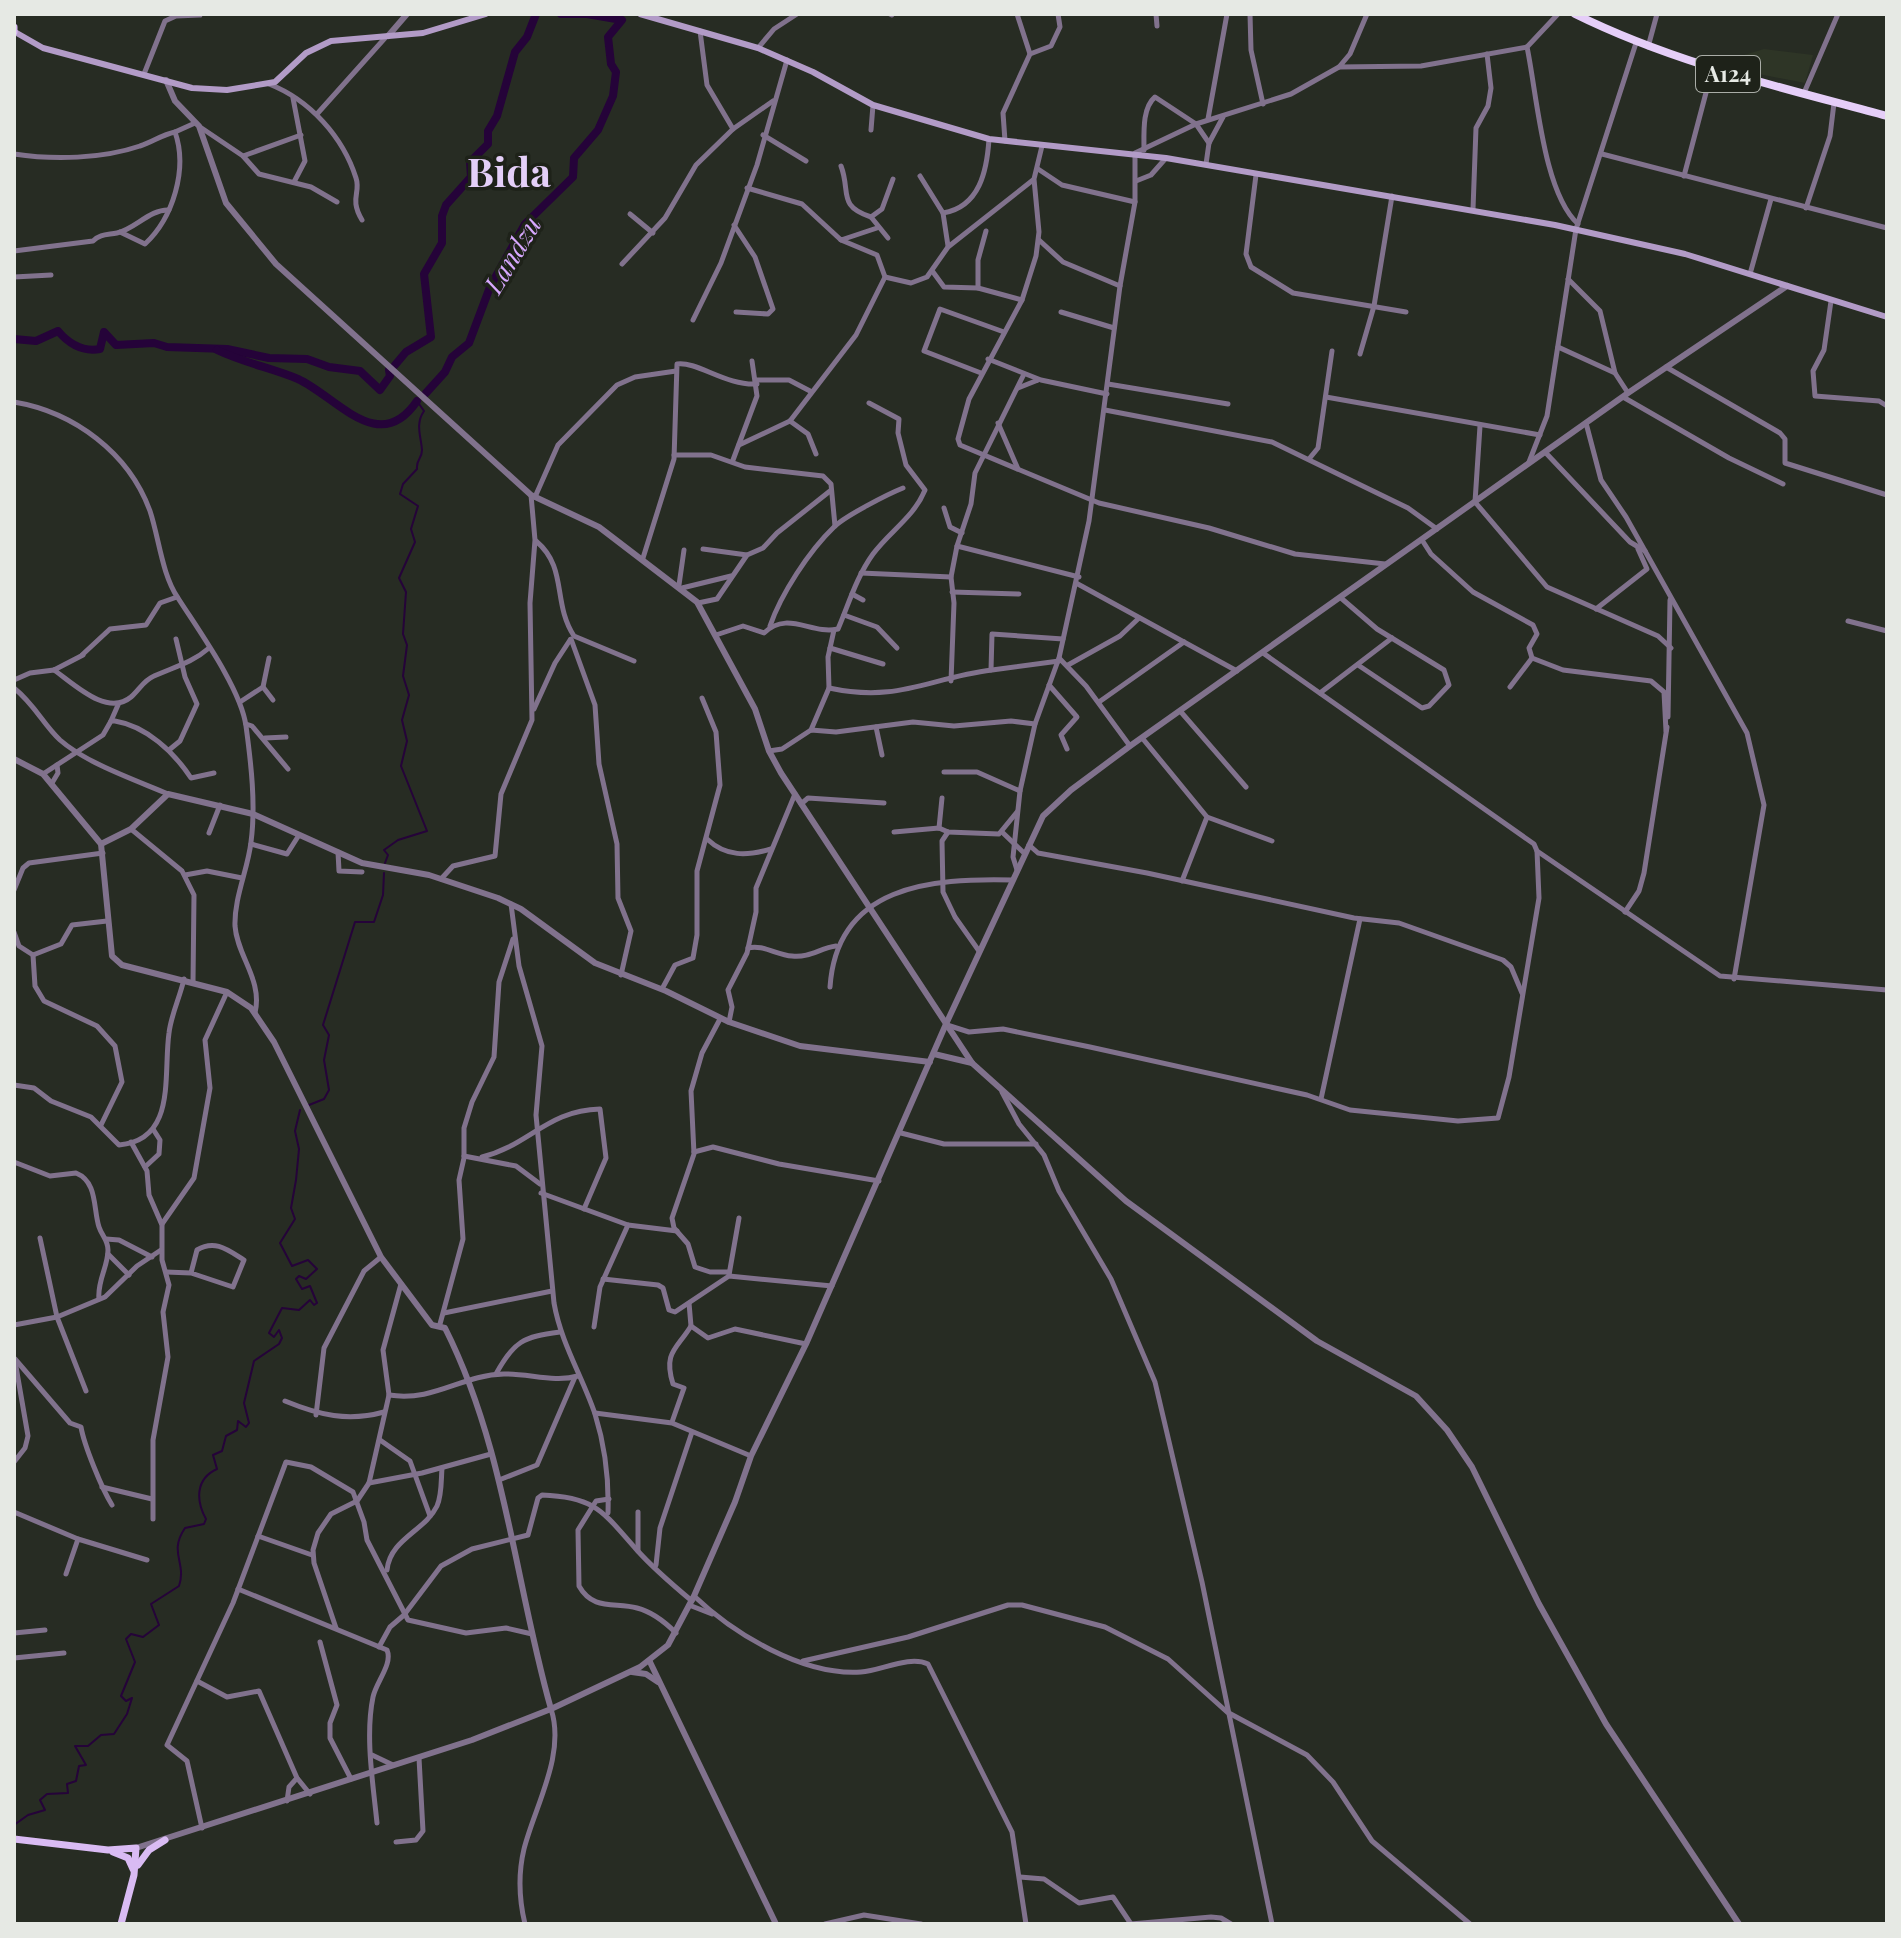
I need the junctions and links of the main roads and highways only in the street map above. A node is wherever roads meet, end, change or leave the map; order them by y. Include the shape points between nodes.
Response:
1 (486, 14) edge
2 (640, 14) edge
3 (1575, 14) edge
4 (14, 30) edge
5 (1887, 116) edge
6 (1887, 317) edge
7 (14, 1839) edge
8 (165, 1840) road end
9 (108, 1850) junction
10 (134, 1873) junction
11 (121, 1924) edge

1 - 4 main road via 423,33 318,45 268,84 207,90 43,48
2 - 6 main road via 758,48 873,105 989,139 1135,153 1577,227 1685,254
3 - 5 highway, A124 via 1712,70
7 - 9 main road
8 - 10 main road via 149,1850
9 - 10 main road via 128,1858
9 - 10 main road via 136,1848
10 - 11 main road

